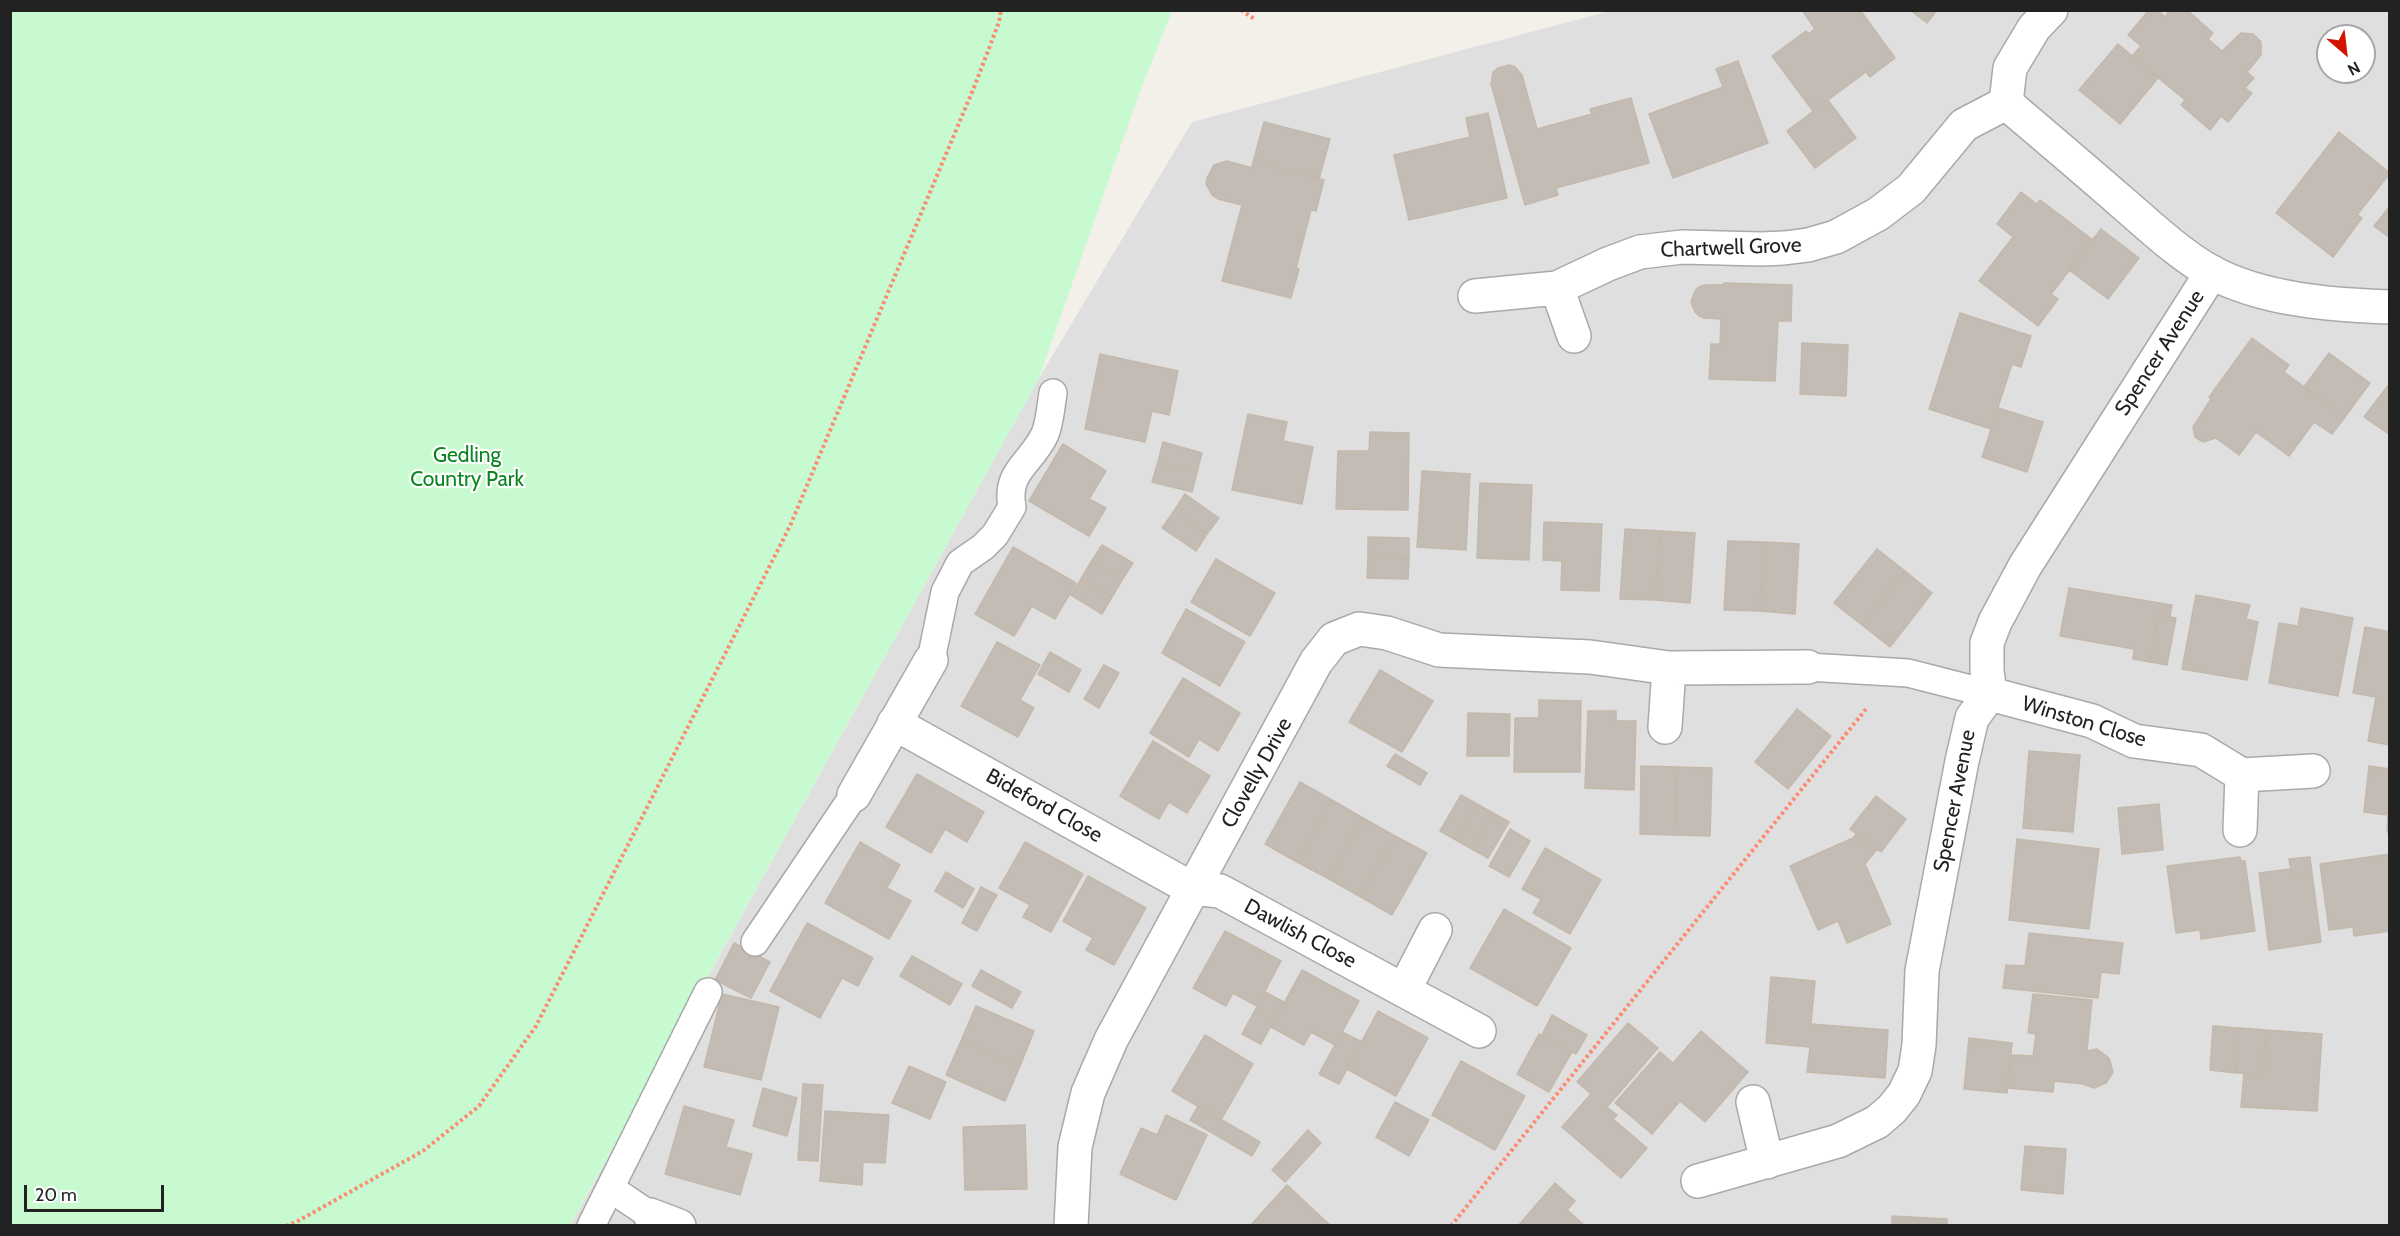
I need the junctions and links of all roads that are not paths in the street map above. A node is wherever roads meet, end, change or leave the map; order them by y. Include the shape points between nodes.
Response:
1 (2051, 10) edge
2 (2006, 102) junction
3 (2212, 272) junction
4 (1557, 288) junction
5 (1475, 296) dead end
6 (2390, 306) edge
7 (1574, 336) dead end
8 (1053, 393) dead end
9 (931, 660) joint
10 (1808, 667) joint
11 (1669, 668) junction
12 (1990, 694) junction
13 (894, 723) junction
14 (1665, 727) dead end
15 (2313, 771) dead end
16 (2242, 775) junction
17 (854, 795) joint
18 (2240, 830) dead end
19 (1193, 888) junction
20 (1435, 930) dead end
21 (754, 942) dead end
22 (1404, 990) junction
23 (708, 992) dead end
24 (1479, 1031) dead end
25 (1753, 1102) dead end
26 (1767, 1162) junction
27 (1698, 1181) dead end
28 (610, 1188) junction
29 (665, 1220) edge
30 (591, 1226) edge
31 (1071, 1226) edge

1 - 2 street via 2034,28 2010,68
2 - 3 street via 2168,242
2 - 4 street, Chartwell Grove via 1964,125 1911,189 1878,214 1836,237 1784,248 1682,247 1640,252
3 - 6 street via 2295,299
3 - 12 street, Spencer Avenue via 2072,490 2000,613 1987,643
4 - 5 street, Chartwell Grove
4 - 7 street
8 - 9 lane via 1045,434 1014,477 1009,493 1012,507 995,535 960,563 945,592
9 - 13 street
10 - 11 street, Clovelly Drive
10 - 12 lane via 1908,673
11 - 14 street
11 - 19 street, Clovelly Drive via 1590,657 1439,651 1387,633 1359,629 1334,639 1316,662
12 - 16 street, Winston Close via 2092,721 2134,741 2201,750
12 - 26 street, Spencer Avenue via 1972,718 1962,761 1922,971 1915,1071 1892,1109 1868,1127 1838,1141
13 - 17 street
13 - 19 street, Bideford Close
15 - 16 street
16 - 18 street
17 - 21 lane
19 - 22 street, Dawlish Close via 1220,891
19 - 31 street, Clovelly Drive via 1111,1040 1088,1093 1075,1147
20 - 22 street
22 - 24 street, Dawlish Close
23 - 28 lane
25 - 26 street
26 - 27 street, Spencer Avenue
28 - 29 lane
28 - 30 lane

